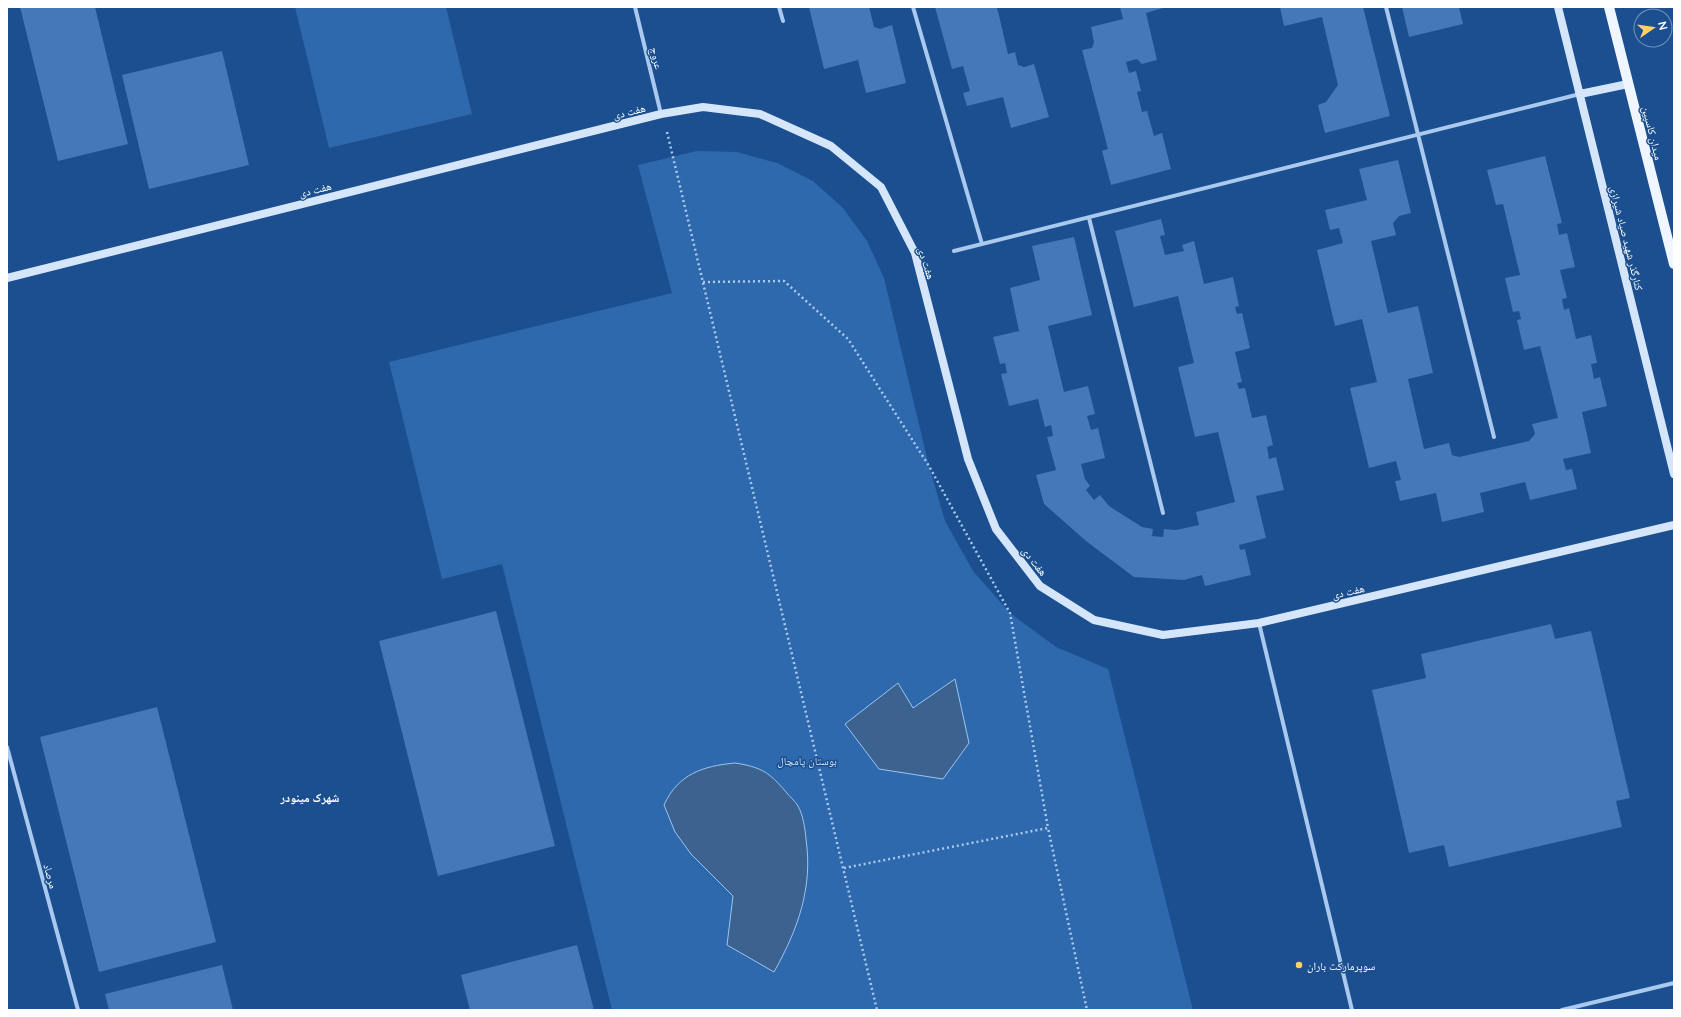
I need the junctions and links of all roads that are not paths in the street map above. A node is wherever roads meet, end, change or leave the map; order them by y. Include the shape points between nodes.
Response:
1 (635, 7) edge
2 (779, 7) edge
3 (913, 7) edge
4 (1386, 7) edge
5 (1558, 7) edge
6 (1609, 7) edge
7 (782, 21) dead end
8 (1628, 84) junction
9 (1580, 94) junction
10 (662, 114) junction
11 (1418, 135) junction
12 (1089, 218) junction
13 (982, 244) junction
14 (954, 251) dead end
15 (1674, 264) edge
16 (7, 278) edge
17 (1494, 437) dead end
18 (1674, 474) edge
19 (1163, 513) dead end
20 (1674, 525) edge
21 (1259, 623) junction
22 (7, 747) edge
23 (1674, 983) edge
24 (78, 1010) edge
25 (1352, 1010) edge
26 (1562, 1010) edge

1 - 10 street, عروج
2 - 7 street
3 - 13 street
4 - 11 street
5 - 9 street, کنارگذر شهید صیاد شیرازی
6 - 8 main road, میدان کاسپین
8 - 9 street
8 - 15 main road, میدان کاسپین
9 - 11 street
9 - 18 street, کنارگذر شهید صیاد شیرازی
10 - 16 street, هفت دی
10 - 21 street, هفت دی via 703,107 760,114 831,146 881,187 914,253 968,459 996,529 1040,586 1094,620 1163,635
11 - 12 street
11 - 17 street
12 - 13 street
12 - 19 street
13 - 14 street
20 - 21 street, هفت دی
21 - 25 street
22 - 24 street, مرصاد
23 - 26 street

